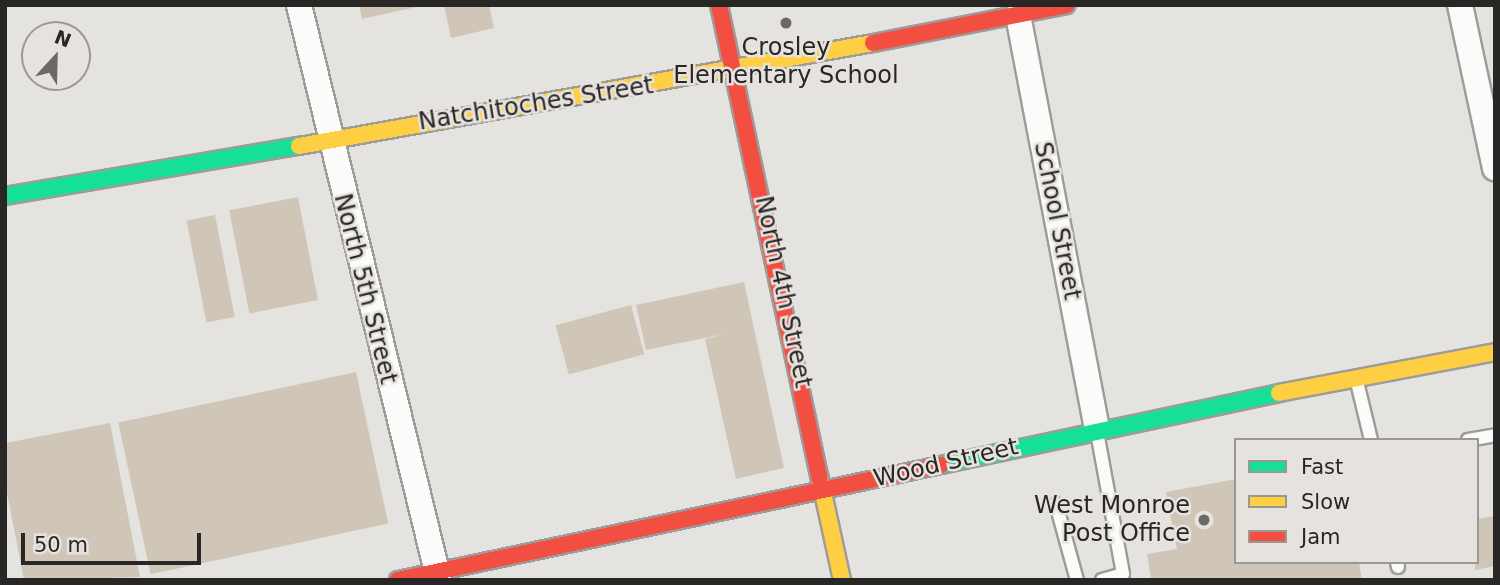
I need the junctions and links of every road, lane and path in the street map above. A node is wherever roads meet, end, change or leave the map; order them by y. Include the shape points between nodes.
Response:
1 (299, 5) edge
2 (719, 5) edge
3 (1066, 5) edge
4 (1460, 5) edge
5 (1018, 15) junction
6 (734, 71) junction
7 (1486, 87) edge
8 (327, 139) junction
9 (1495, 168) edge
10 (5, 196) edge
11 (1495, 352) edge
12 (1356, 378) junction
13 (1097, 428) junction
14 (1371, 438) edge
15 (826, 492) junction
16 (1056, 504) dead end
17 (438, 576) edge
18 (1101, 579) edge
19 (398, 580) edge
20 (842, 580) edge
21 (1077, 580) edge

1 - 8 street, North 5th Street
2 - 6 street, North 4th Street
3 - 5 street, Natchitoches Street
4 - 7 street
5 - 6 street, Natchitoches Street
5 - 13 street, School Street
6 - 8 street, Natchitoches Street
6 - 15 street, North 4th Street
7 - 9 street
8 - 10 street, Natchitoches Street
8 - 17 street, North 5th Street
11 - 12 street, Wood Street
12 - 13 street, Wood Street
12 - 14 lane
13 - 15 street, Wood Street
13 - 18 lane via 1123,574
15 - 17 street, Wood Street
15 - 20 street, North 4th Street
16 - 21 lane
17 - 19 street, Wood Street

